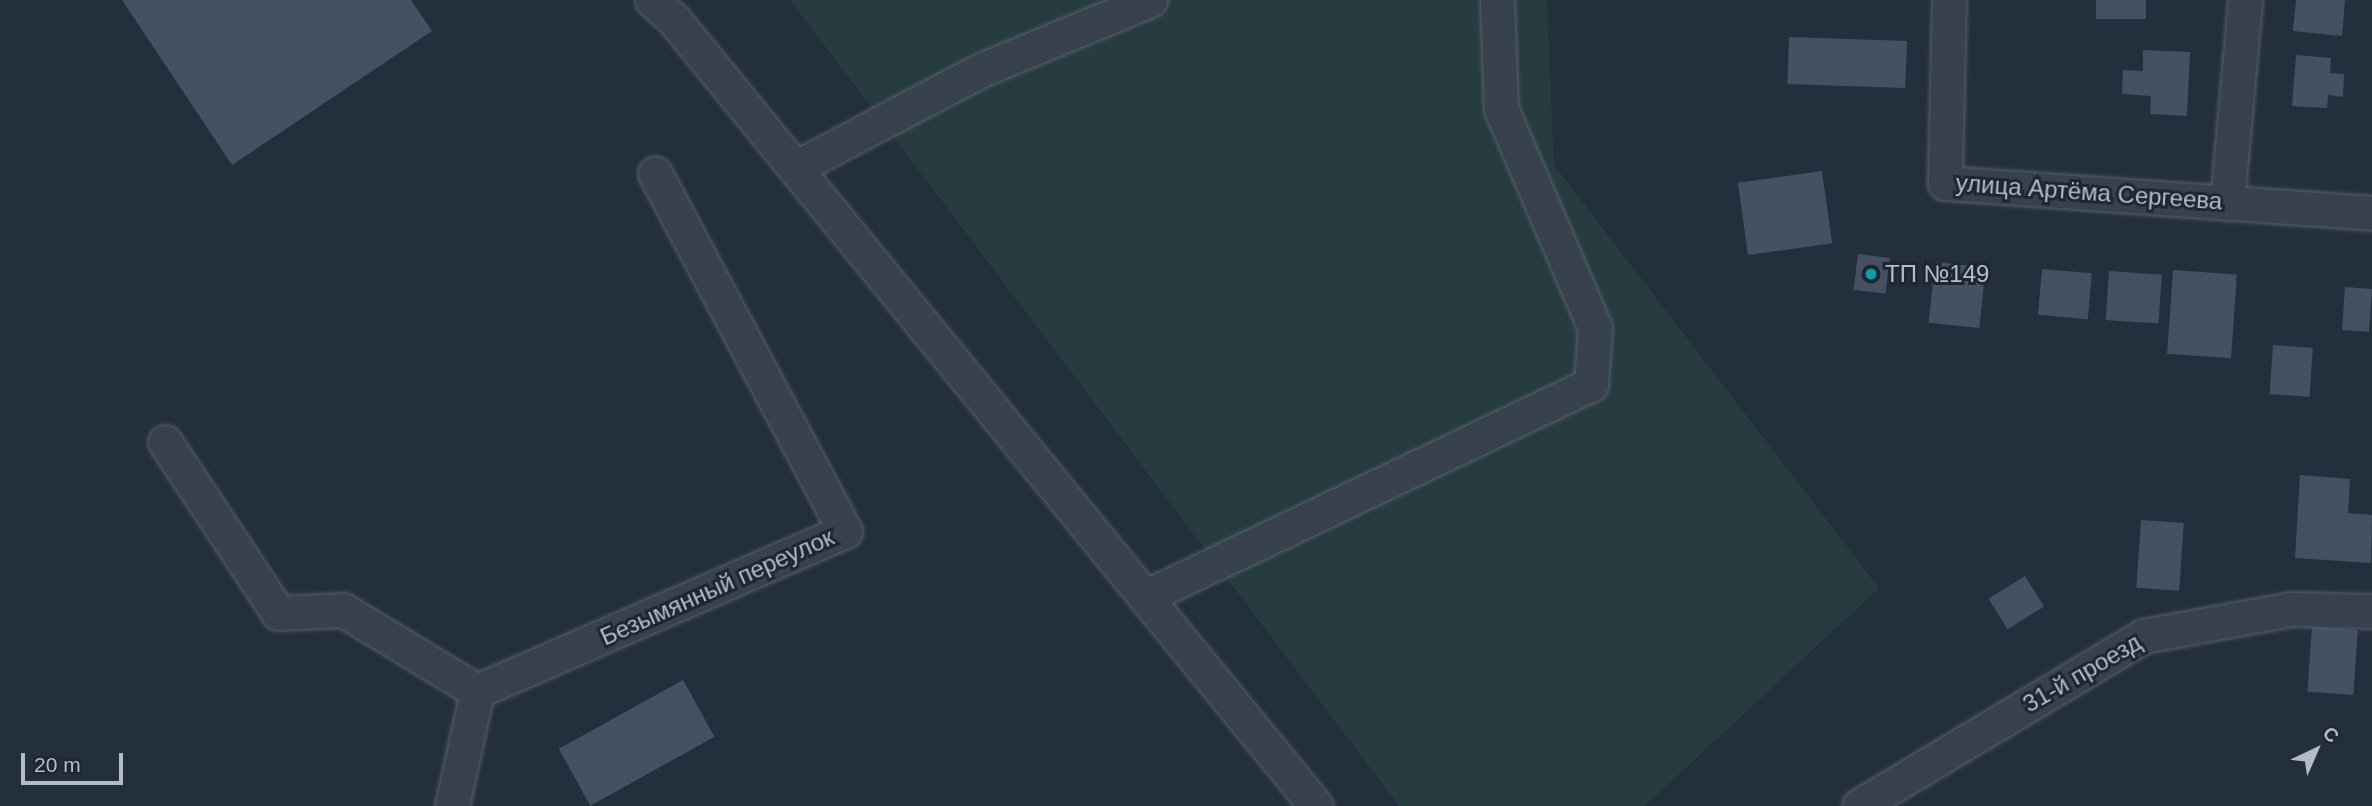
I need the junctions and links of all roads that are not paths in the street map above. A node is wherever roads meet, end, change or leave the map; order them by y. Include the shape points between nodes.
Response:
1 (652, 0) edge
2 (1150, 0) edge
3 (1497, 0) edge
4 (1949, 0) edge
5 (2245, 0) edge
6 (795, 168) junction
7 (655, 173) dead end
8 (2227, 202) junction
9 (2372, 213) edge
10 (165, 442) dead end
11 (1145, 597) junction
12 (2372, 611) edge
13 (477, 691) junction
14 (452, 806) edge
15 (1315, 806) edge
16 (1859, 806) edge

1 - 6 street via 675,21
2 - 6 street via 981,70
3 - 11 street via 1501,109 1595,328 1591,384
4 - 8 street, улица Артёма Сергеева via 1945,183
5 - 8 street
6 - 11 street
7 - 13 street, Безымянный переулок via 845,531
8 - 9 street, улица Артёма Сергеева
10 - 13 street via 278,614 343,610
11 - 15 street
12 - 16 street, 31-й проезд via 2292,609 2143,636
13 - 14 street

